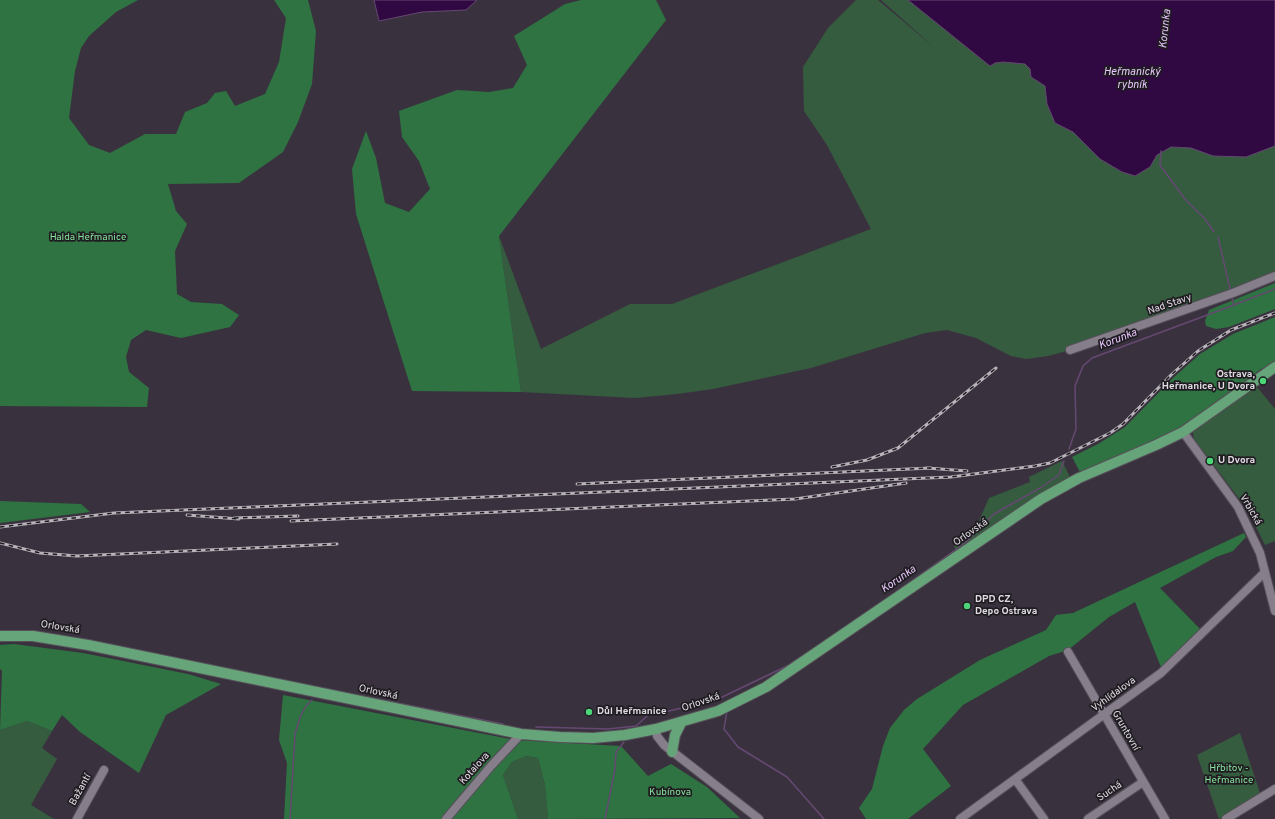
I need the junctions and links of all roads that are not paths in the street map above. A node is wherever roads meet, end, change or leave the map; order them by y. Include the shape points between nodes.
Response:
1 (1275, 276) edge
2 (1070, 350) dead end
3 (1275, 367) edge
4 (1182, 432) junction
5 (1265, 572) junction
6 (1275, 611) edge
7 (0, 636) edge
8 (1068, 652) dead end
9 (1104, 715) junction
10 (681, 723) junction
11 (656, 729) junction
12 (520, 734) junction
13 (672, 752) junction
14 (104, 770) dead end
15 (1015, 779) junction
16 (1143, 782) junction
17 (1275, 789) edge
18 (77, 819) edge
19 (446, 819) edge
20 (759, 819) edge
21 (960, 819) edge
22 (1044, 819) edge
23 (1088, 819) edge
24 (1165, 819) edge
25 (1226, 819) edge

1 - 2 street, Nad Stavy
3 - 4 main road, Orlovská
4 - 5 street, Vrbická via 1238,507 1260,553
4 - 10 main road, Orlovská via 1083,476 1041,499 776,681 733,705
5 - 6 street, Vrbická
5 - 9 street, Vyhlídalova via 1161,673
7 - 12 main road, Orlovská via 33,636 88,645
8 - 9 street, Gruntovní
9 - 15 street, Vyhlídalova
9 - 16 street, Gruntovní
10 - 11 main road, Orlovská
10 - 13 main road via 675,735
11 - 12 main road, Orlovská via 593,738
11 - 13 street via 660,741
12 - 19 street, Kotalova
13 - 20 street
14 - 18 street, Bažantí
15 - 21 street, Vyhlídalova
15 - 22 street
16 - 23 street, Suchá
16 - 24 street, Gruntovní
17 - 25 street

